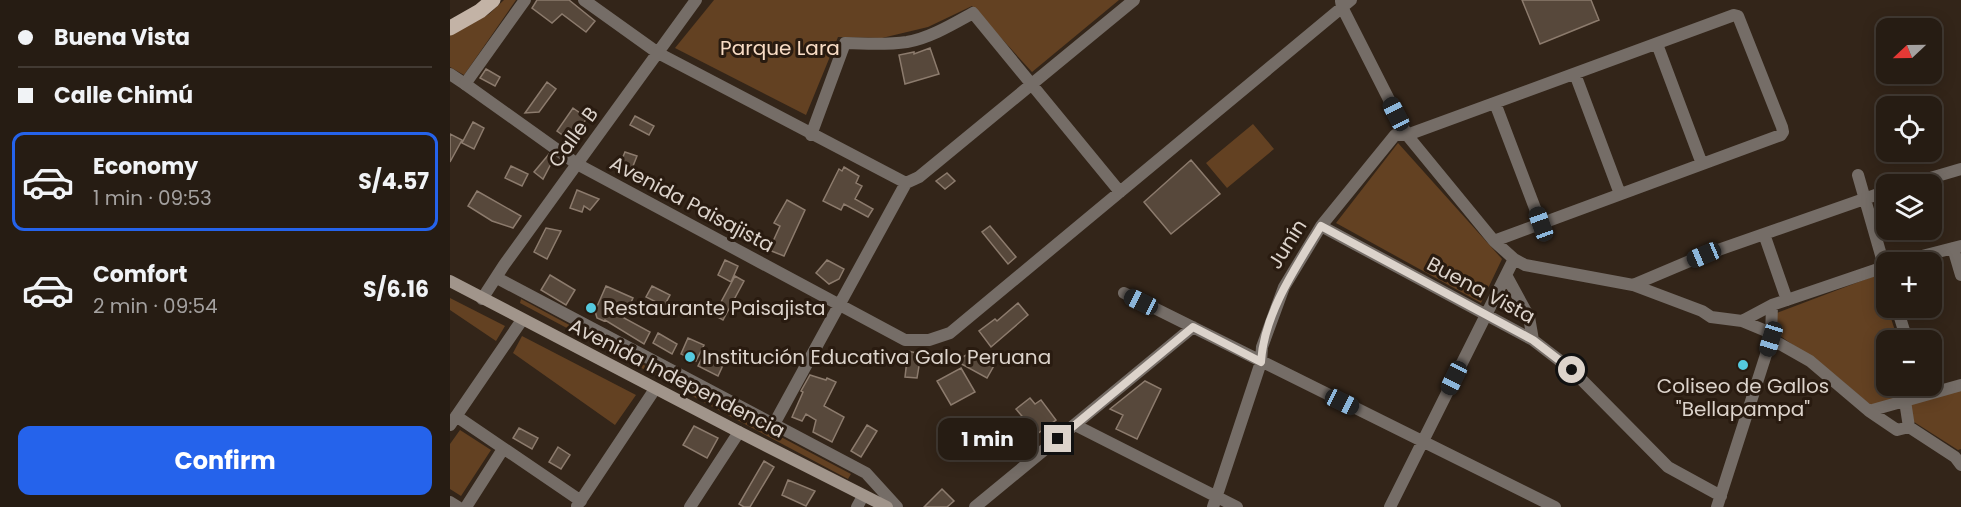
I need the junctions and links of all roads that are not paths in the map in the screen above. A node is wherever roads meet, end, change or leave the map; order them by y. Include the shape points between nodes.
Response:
1 (494, 0) edge
2 (525, 0) edge
3 (584, 0) edge
4 (696, 0) edge
5 (1134, 0) edge
6 (1344, 2) edge
7 (450, 28) edge
8 (1657, 44) junction
9 (658, 53) junction
10 (450, 74) edge
11 (1575, 74) junction
12 (465, 84) junction
13 (1032, 85) junction
14 (1495, 103) junction
15 (811, 135) junction
16 (1407, 135) junction
17 (577, 164) junction
18 (1702, 164) junction
19 (1961, 170) edge
20 (1857, 175) dead end
21 (1942, 175) edge
22 (906, 183) junction
23 (1120, 192) junction
24 (1620, 194) junction
25 (1876, 194) edge
26 (1865, 198) junction
27 (1541, 224) junction
28 (1321, 226) junction
29 (1764, 234) junction
30 (1494, 241) junction
31 (1957, 247) edge
32 (1881, 252) edge
33 (1938, 252) edge
34 (1514, 259) junction
35 (1876, 272) edge
36 (1506, 275) junction
37 (1961, 275) edge
38 (497, 278) junction
39 (450, 281) edge
40 (1633, 285) junction
41 (1124, 293) dead end
42 (482, 299) junction
43 (1787, 300) junction
44 (839, 305) junction
45 (1772, 305) junction
46 (1486, 314) junction
47 (522, 320) junction
48 (1742, 321) junction
49 (1193, 327) junction
50 (1771, 336) junction
51 (1533, 340) junction
52 (1261, 362) junction
53 (1961, 385) edge
54 (1942, 388) edge
55 (655, 389) junction
56 (1913, 396) edge
57 (1905, 401) junction
58 (1869, 411) junction
59 (453, 420) edge
60 (774, 424) junction
61 (1075, 425) junction
62 (1909, 427) junction
63 (738, 432) junction
64 (1423, 441) junction
65 (503, 448) junction
66 (1959, 460) edge
67 (863, 495) junction
68 (1719, 501) edge
69 (450, 502) edge
70 (1214, 502) edge
71 (579, 504) edge
72 (458, 507) edge
73 (466, 507) edge
74 (690, 507) edge
75 (857, 507) edge
76 (887, 507) edge
77 (897, 507) edge
78 (975, 507) edge
79 (1237, 507) edge
80 (1390, 507) edge
81 (1556, 507) edge

1 - 7 main road
2 - 12 street
3 - 9 street
4 - 9 street, Calle B
5 - 13 street
6 - 16 street
6 - 23 street
8 - 11 street
8 - 18 street
8 - 18 street via 1738,16 1782,127 1781,135
9 - 15 street
9 - 17 street, Calle B
10 - 12 street, Avenida Paisajista
11 - 14 street
11 - 24 street
12 - 17 street, Avenida Paisajista
13 - 15 street via 973,13 909,42 845,43
13 - 22 street via 919,177
13 - 23 street
14 - 16 street
14 - 27 street
15 - 22 street
16 - 28 street, Junín via 1395,135
16 - 30 street
17 - 38 street, Calle B
17 - 44 street, Avenida Paisajista
18 - 24 street
19 - 21 street
20 - 26 street
22 - 44 street
23 - 44 street, Avenida Paisajista via 950,333 929,340 905,340
24 - 27 street
25 - 26 street
26 - 29 street
26 - 32 street
27 - 30 street
28 - 46 street, Buena Vista
28 - 52 street, Junín via 1284,287 1262,347
29 - 40 street
29 - 43 street
30 - 34 street
31 - 33 street
31 - 37 street
34 - 36 street
34 - 40 street via 1525,265
35 - 43 street
36 - 46 street
36 - 51 street via 1529,317
38 - 42 street, Calle B
38 - 60 street
39 - 42 main road, Avenida Independencia
40 - 48 street via 1711,317
41 - 49 street
42 - 47 main road, Avenida Independencia
43 - 45 street
44 - 60 street
45 - 48 street
45 - 50 street
46 - 51 street, Buena Vista
46 - 64 street
47 - 55 main road, Avenida Independencia
47 - 59 street
48 - 50 street
49 - 52 street
49 - 61 street
50 - 58 street via 1810,361
50 - 68 street
51 - 68 street, Buena Vista via 1572,370 1668,467
52 - 64 street
52 - 70 street, Junín
53 - 54 street
55 - 63 main road, Avenida Independencia
55 - 71 street
56 - 57 street
57 - 58 street
57 - 62 street
58 - 62 street via 1897,430
59 - 65 street
60 - 77 street via 866,473
61 - 70 street
61 - 78 street
62 - 66 street
63 - 67 main road, Avenida Independencia
63 - 74 street
64 - 80 street
64 - 81 street
65 - 71 street
65 - 73 street
67 - 75 street
67 - 76 main road, Avenida Independencia
69 - 72 street
70 - 79 street

